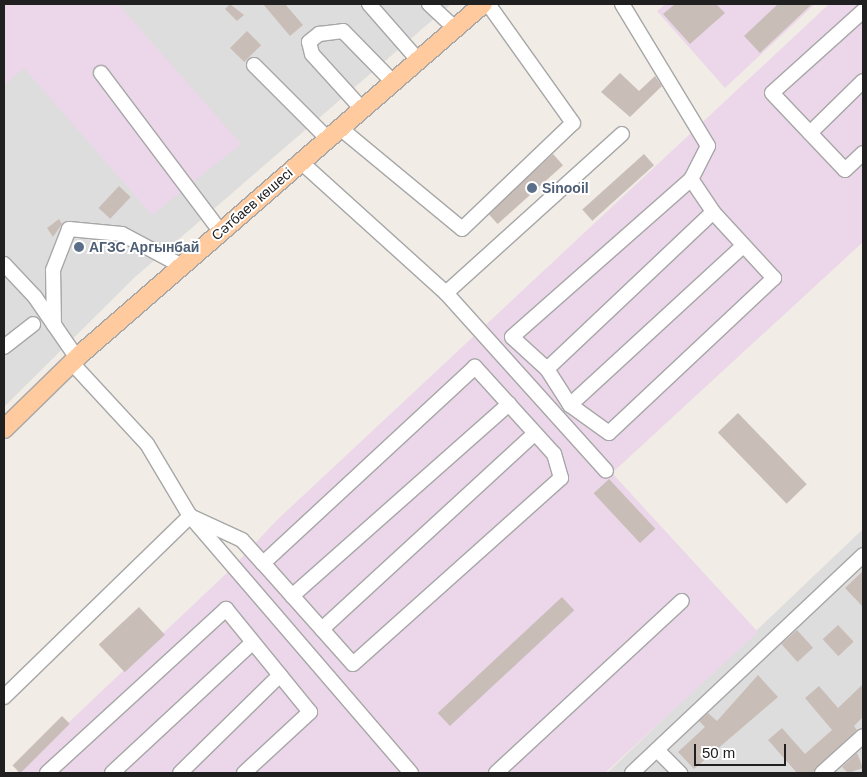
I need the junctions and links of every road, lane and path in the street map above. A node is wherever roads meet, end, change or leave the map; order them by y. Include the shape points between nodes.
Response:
1 (369, 4) edge
2 (429, 4) edge
3 (482, 4) edge
4 (488, 4) edge
5 (622, 4) edge
6 (863, 11) edge
7 (455, 28) junction
8 (418, 60) junction
9 (254, 64) dead end
10 (101, 73) dead end
11 (863, 81) edge
12 (392, 82) junction
13 (362, 109) junction
14 (334, 133) junction
15 (810, 133) junction
16 (622, 134) dead end
17 (863, 153) edge
18 (301, 162) junction
19 (691, 179) junction
20 (713, 212) junction
21 (221, 232) junction
22 (742, 247) junction
23 (4, 264) edge
24 (182, 266) junction
25 (446, 293) junction
26 (33, 324) dead end
27 (54, 325) junction
28 (4, 347) edge
29 (75, 360) junction
30 (547, 369) junction
31 (509, 404) junction
32 (570, 405) junction
33 (8, 420) edge
34 (535, 433) junction
35 (606, 471) dead end
36 (190, 516) junction
37 (863, 555) edge
38 (263, 563) junction
39 (292, 596) junction
40 (682, 601) dead end
41 (322, 629) junction
42 (253, 642) junction
43 (280, 674) junction
44 (4, 697) edge
45 (863, 736) edge
46 (657, 750) junction
47 (47, 773) edge
48 (112, 773) edge
49 (180, 773) edge
50 (244, 773) edge
51 (412, 773) edge
52 (496, 773) edge
53 (632, 773) edge
54 (680, 773) edge
55 (822, 773) edge

1 - 8 street
2 - 7 street
3 - 7 main road, Сәтбаев көшесі
4 - 14 street via 573,123 462,229
5 - 19 street via 708,146
6 - 15 street via 772,93
7 - 8 main road, Сәтбаев көшесі
8 - 12 main road, Сәтбаев көшесі
9 - 14 street
10 - 21 street
11 - 15 street
12 - 13 main road, Сәтбаев көшесі
12 - 13 street via 343,31 320,34 309,42 312,54
13 - 14 main road, Сәтбаев көшесі
14 - 18 main road, Сәтбаев көшесі
15 - 17 street via 845,170
16 - 25 street
18 - 21 main road, Сәтбаев көшесі
18 - 25 street
19 - 20 street
19 - 30 street via 512,337
20 - 22 street
20 - 30 street
21 - 24 main road, Сәтбаев көшесі
22 - 32 street
22 - 32 street via 774,278 609,433
23 - 27 street
24 - 27 street via 122,234 69,229 53,270
24 - 29 main road, Сәтбаев көшесі
25 - 35 street
26 - 28 street
27 - 29 street
29 - 33 main road, Сәтбаев көшесі
29 - 36 street via 146,444
30 - 32 street
31 - 34 street
31 - 38 street via 475,367
31 - 39 street
34 - 41 street
34 - 41 street via 554,454 561,478 354,664
36 - 38 street via 242,540
36 - 44 street
36 - 51 street
37 - 46 street
38 - 39 street
39 - 41 street
40 - 52 street
42 - 43 street
42 - 47 street via 226,609
42 - 48 street
43 - 49 street
43 - 50 street via 310,712
45 - 55 street
46 - 53 street
46 - 54 street

